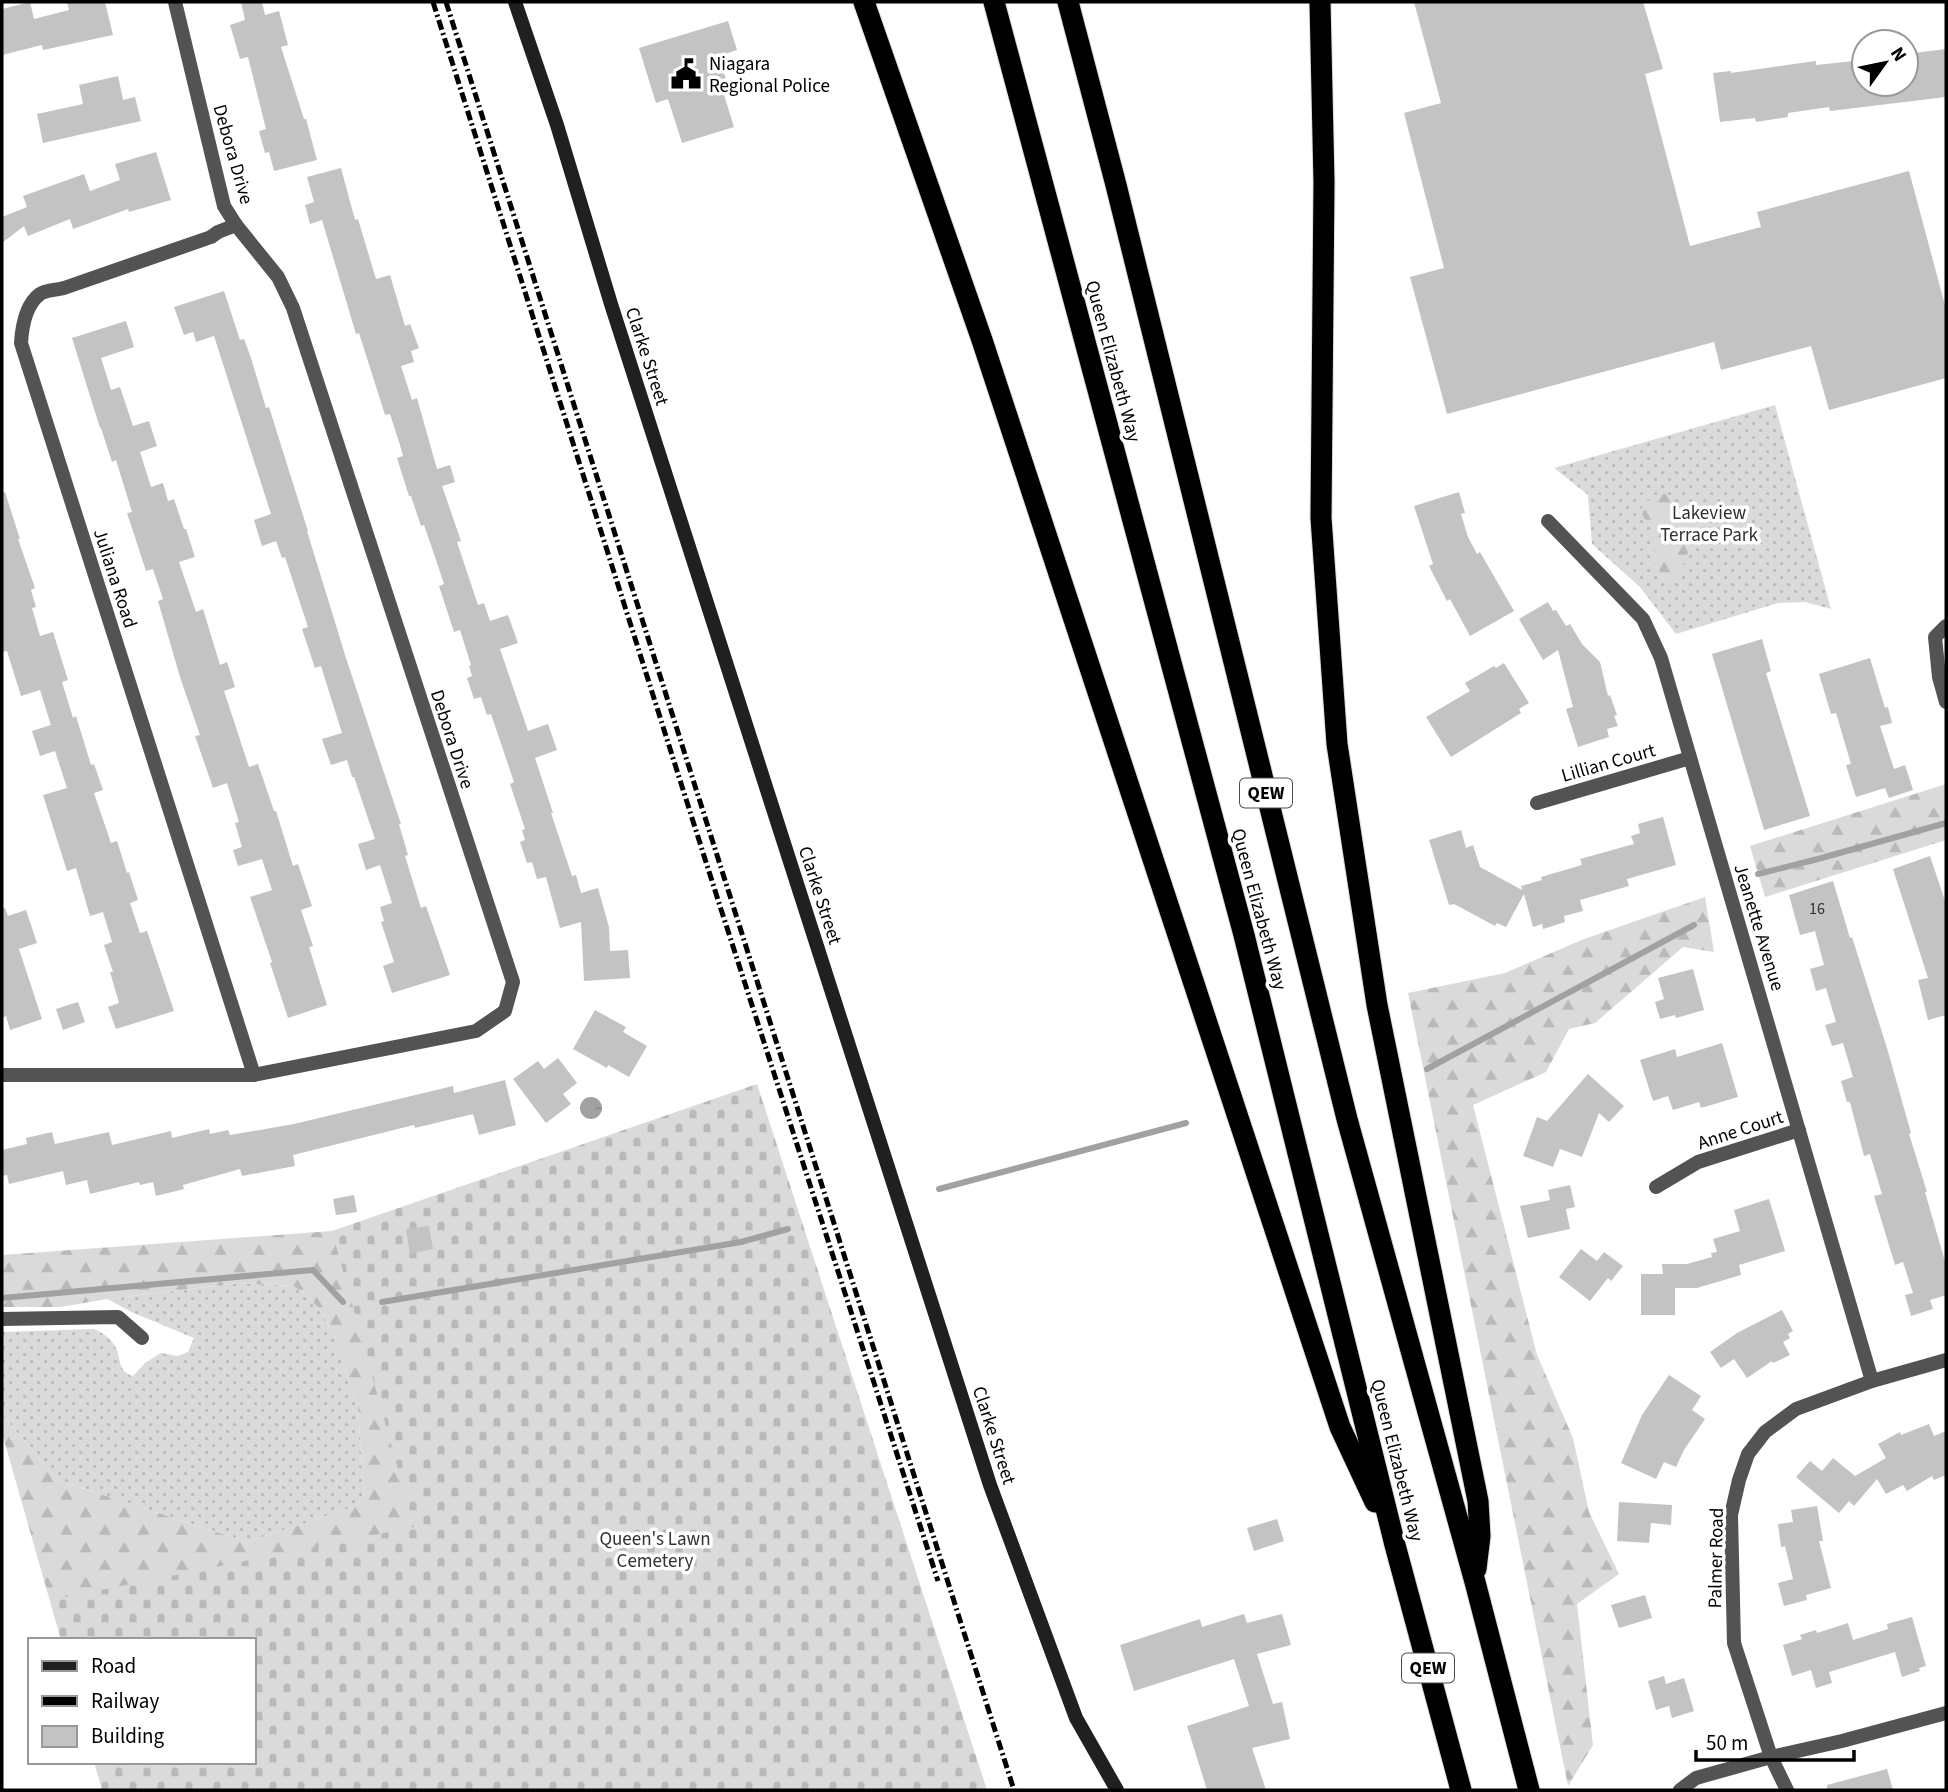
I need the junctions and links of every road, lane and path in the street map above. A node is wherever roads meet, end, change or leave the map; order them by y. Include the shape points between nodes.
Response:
1 (174, 2) edge
2 (515, 2) edge
3 (864, 2) edge
4 (994, 2) edge
5 (1068, 2) edge
6 (1320, 2) edge
7 (236, 225) junction
8 (1548, 521) dead end
9 (1946, 626) edge
10 (1946, 702) edge
11 (1690, 758) junction
12 (1537, 803) dead end
13 (2, 1075) edge
14 (254, 1075) junction
15 (1799, 1130) junction
16 (1656, 1187) dead end
17 (2, 1319) edge
18 (142, 1338) dead end
19 (1946, 1360) edge
20 (1872, 1381) junction
21 (1395, 1545) junction
22 (1475, 1582) junction
23 (1946, 1713) edge
24 (1771, 1757) junction
25 (1117, 1790) edge
26 (1461, 1790) edge
27 (1529, 1790) edge
28 (1680, 1790) edge
29 (1787, 1790) edge

1 - 7 street, Debora Drive via 224,206
2 - 25 street, Clarke Street via 990,1485 1076,1718
3 - 21 highway via 982,340 1340,1427
4 - 21 highway, Queen Elizabeth Way / QEW via 1244,935
5 - 22 highway, Queen Elizabeth Way / QEW via 1347,1119
6 - 22 highway via 1325,182 1321,518 1337,744 1377,1006 1478,1501
7 - 14 street, Juliana Road via 40,294 22,324 21,343
7 - 14 street, Debora Drive via 278,276 293,308 513,982 505,1011 476,1031
8 - 11 street, Jeanette Avenue via 1643,619 1661,658
9 - 10 street via 1935,636
11 - 12 street, Lillian Court
11 - 15 street, Jeanette Avenue
13 - 14 street, Debora Drive
15 - 16 street, Anne Court via 1698,1162
15 - 20 street, Jeanette Avenue
17 - 18 street via 118,1317
19 - 20 street, Palmer Road
20 - 24 street, Palmer Road via 1796,1409 1765,1432 1748,1454 1739,1480 1731,1515 1734,1643
21 - 26 highway, Queen Elizabeth Way / QEW
22 - 27 highway, Queen Elizabeth Way / QEW
23 - 24 street
24 - 28 street via 1696,1778
24 - 29 street, Palmer Road

